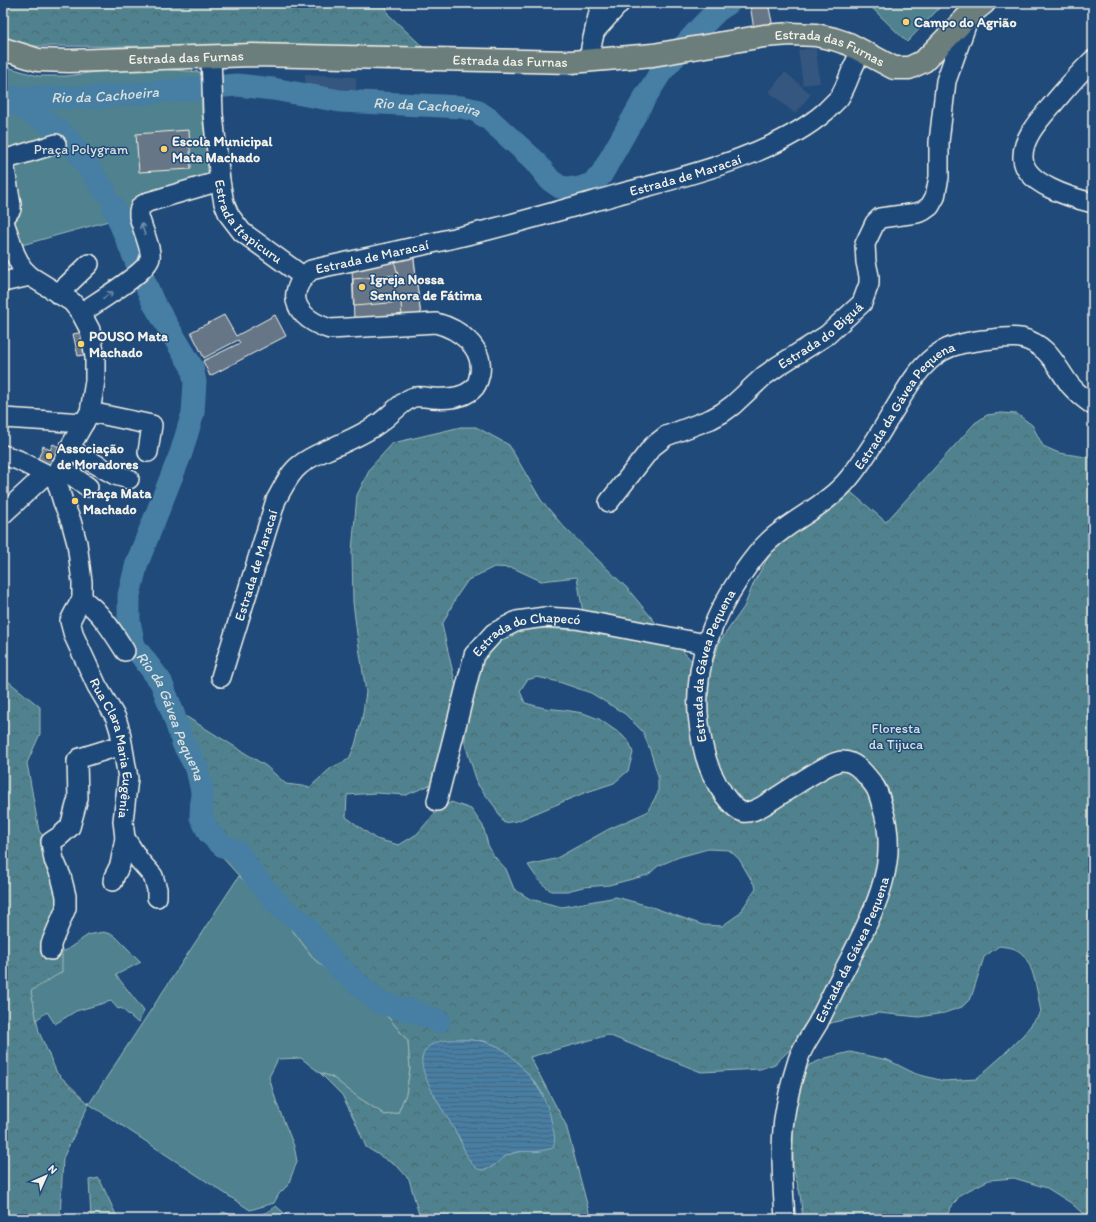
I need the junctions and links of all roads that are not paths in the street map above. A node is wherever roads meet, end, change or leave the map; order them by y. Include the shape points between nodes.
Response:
1 (599, 3) edge
2 (620, 3) edge
3 (977, 9) edge
4 (594, 32) junction
5 (3, 49) edge
6 (862, 51) junction
7 (1093, 60) edge
8 (590, 61) junction
9 (211, 66) junction
10 (56, 144) dead end
11 (3, 159) edge
12 (220, 181) junction
13 (1093, 203) edge
14 (3, 219) edge
15 (89, 264) dead end
16 (30, 276) junction
17 (304, 277) junction
18 (3, 282) edge
19 (58, 294) junction
20 (81, 313) junction
21 (1093, 405) edge
22 (3, 418) edge
23 (85, 419) junction
24 (68, 449) junction
25 (148, 452) dead end
26 (3, 455) edge
27 (54, 473) junction
28 (129, 479) dead end
29 (88, 487) dead end
30 (610, 502) dead end
31 (3, 514) edge
32 (82, 599) junction
33 (706, 644) junction
34 (125, 651) dead end
35 (221, 677) dead end
36 (122, 746) junction
37 (437, 801) dead end
38 (126, 838) junction
39 (113, 881) dead end
40 (157, 897) dead end
41 (51, 950) dead end
42 (785, 1219) edge

1 - 4 street
2 - 4 street
3 - 6 main road, Estrada das Furnas via 924,61 915,66 894,68
3 - 30 street, Estrada do Biguá via 946,81 939,142 939,177 935,197 930,206 923,211 880,218 874,223 866,244 869,284 862,303 827,335 764,376 722,413 666,436 652,447
4 - 8 street
5 - 9 main road, Estrada das Furnas via 38,60
6 - 8 main road, Estrada das Furnas via 834,39 791,34 764,36 653,55
6 - 17 street, Estrada de Maracaí via 854,62 849,79 838,98 825,111 793,133 750,153 668,181 489,230 311,270
7 - 13 street via 1079,73 1031,132 1023,158 1029,174 1036,180 1066,195
8 - 9 main road, Estrada das Furnas via 253,55
9 - 12 street, Estrada Itapicuru
10 - 11 street
11 - 14 street via 12,205
12 - 17 street, Estrada Itapicuru via 229,215 242,232
20 -> 12 street via 140,271 150,259 139,216 141,206 155,199
14 - 16 street via 22,268
15 - 19 street
16 - 18 street
16 - 19 street
17 - 35 street, Estrada de Maracaí via 296,289 297,304 308,319 330,329 436,323 449,326 470,342 477,353 481,366 479,378 474,389 458,397 420,396 408,400 376,426 312,457 291,475 276,500
19 - 20 street via 72,302
20 - 23 street via 90,330 95,357 95,381
21 - 33 street, Estrada da Gávea Pequena via 1070,385 1054,359 1037,344 1021,338 958,344 943,351 917,374 867,453 840,488 786,526 758,551 722,606
22 - 23 street
23 - 24 street
23 - 25 street via 152,428
24 - 27 street
24 - 28 street via 115,475
26 - 27 street
27 - 29 street
27 - 31 street
27 - 32 street via 76,543
32 - 34 street via 105,621
32 - 36 street, Rua Clara Maria Eugênia via 70,621 72,630 97,686 116,718
33 - 37 street, Estrada do Chapecó via 576,619 545,617 517,621 494,633 474,655
33 - 42 street, Estrada da Gávea Pequena via 697,693 701,743 717,784 734,807 742,812 752,812 824,768 835,762 844,761 864,771 877,789 887,820 889,842 886,873 878,900 799,1058 790,1091 784,1120 782,1152
36 - 38 street, Rua Clara Maria Eugênia via 128,778 123,821
36 - 41 street via 77,761 78,798 70,827 50,842 66,896 66,908 51,944
38 - 39 street via 120,865
38 - 40 street, Rua Clara Maria Eugênia via 153,876

